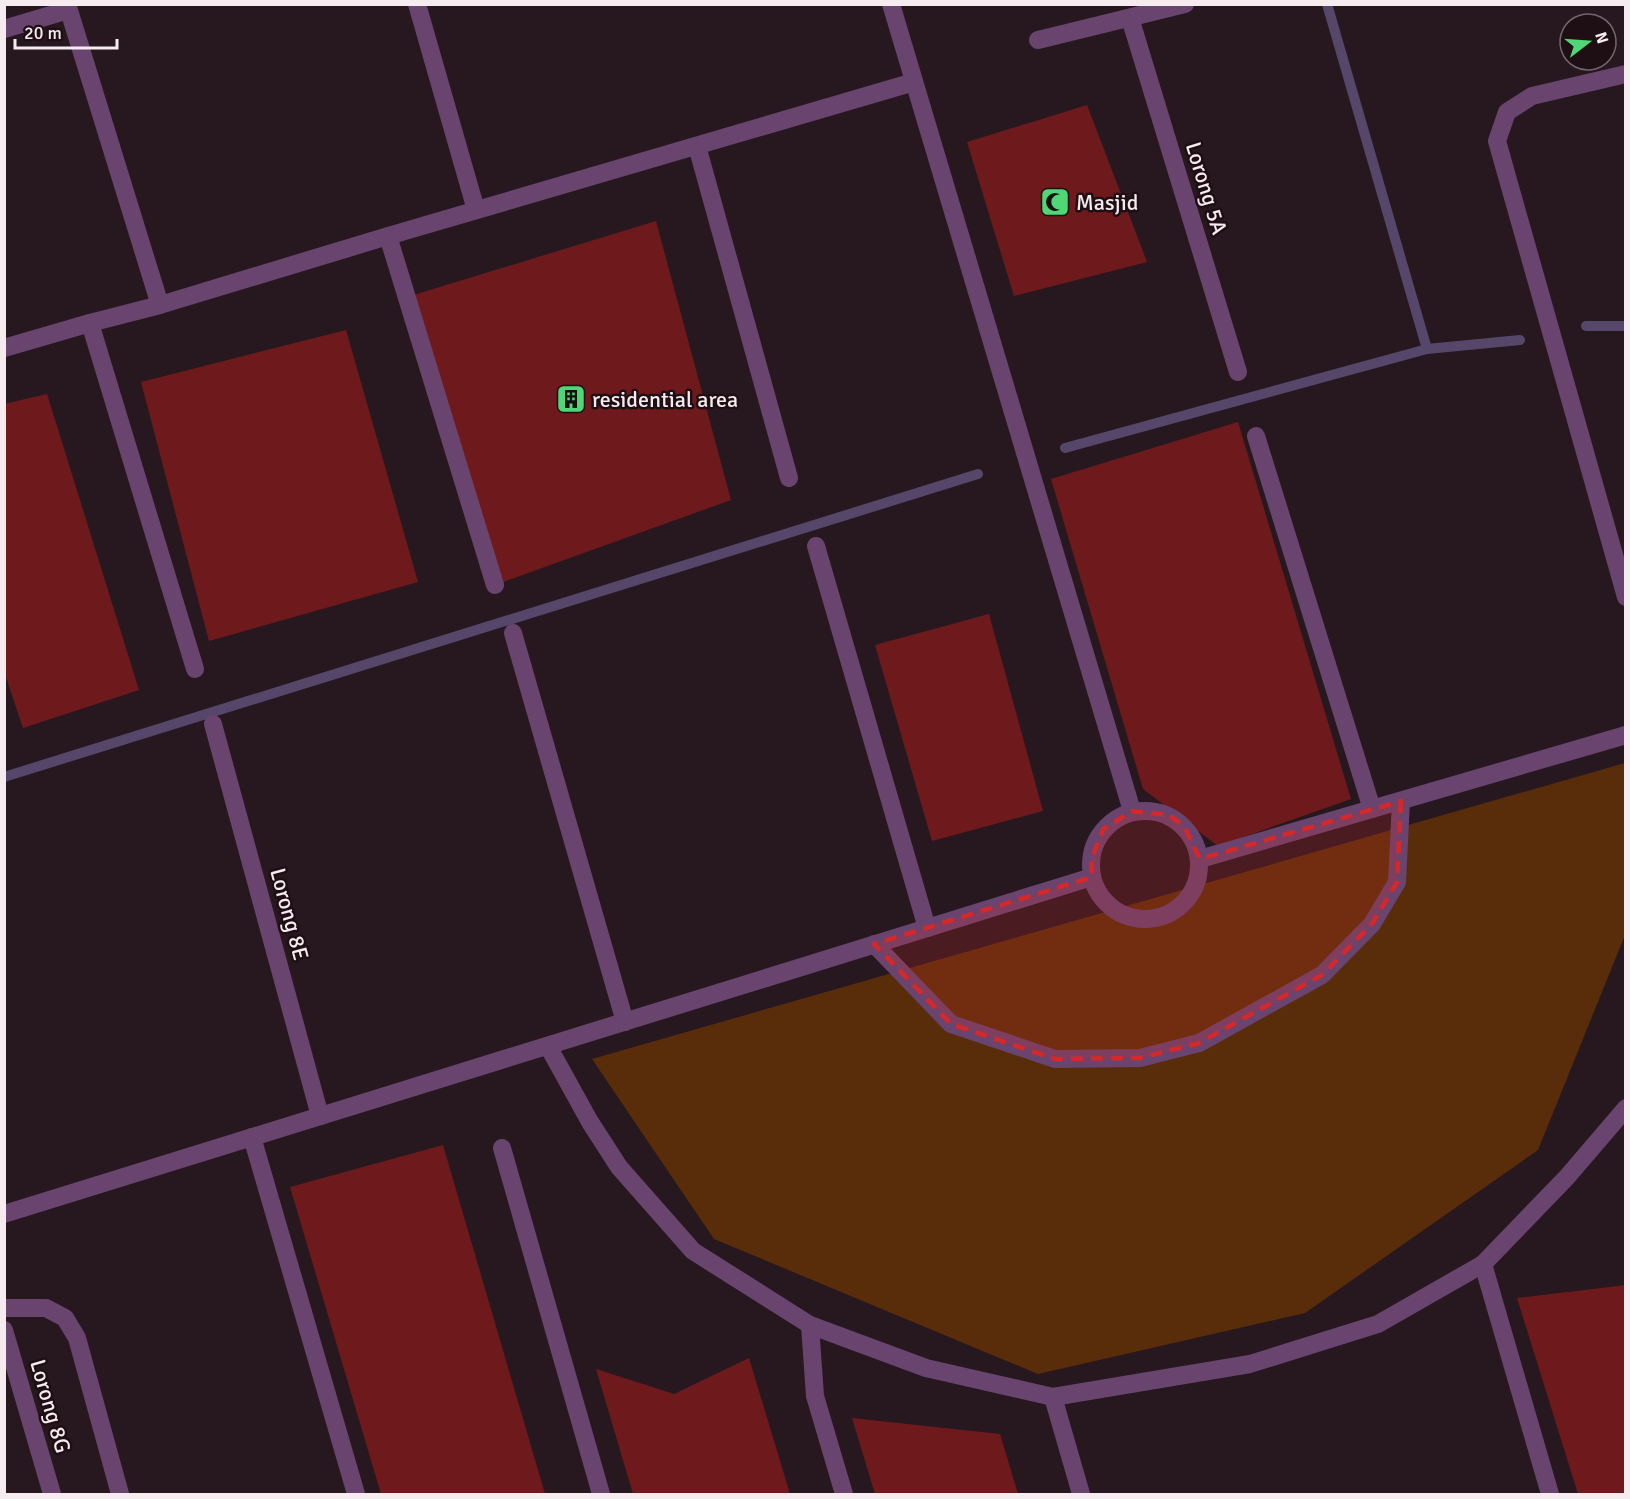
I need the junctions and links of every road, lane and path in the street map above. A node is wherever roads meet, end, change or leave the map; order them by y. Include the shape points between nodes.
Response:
1 (417, 4) edge
2 (891, 4) edge
3 (1185, 4) edge
4 (68, 8) edge
5 (1130, 18) junction
6 (4, 29) edge
7 (1038, 40) dead end
8 (1626, 74) edge
9 (914, 82) junction
10 (698, 146) junction
11 (476, 210) junction
12 (388, 236) junction
13 (160, 305) junction
14 (90, 323) junction
15 (4, 348) edge
16 (1238, 372) dead end
17 (1256, 436) dead end
18 (789, 478) dead end
19 (816, 546) dead end
20 (495, 585) dead end
21 (1626, 597) edge
22 (513, 633) dead end
23 (195, 669) dead end
24 (213, 724) dead end
25 (1626, 735) edge
26 (1401, 801) junction
27 (1372, 809) junction
28 (1132, 811) junction
29 (1200, 860) junction
30 (1092, 877) junction
31 (927, 928) junction
32 (874, 944) junction
33 (625, 1022) junction
34 (548, 1046) junction
35 (1626, 1108) edge
36 (320, 1116) junction
37 (252, 1137) junction
38 (502, 1148) dead end
39 (4, 1214) edge
40 (1483, 1264) junction
41 (4, 1308) edge
42 (810, 1325) junction
43 (4, 1330) edge
44 (1053, 1397) junction
45 (52, 1494) edge
46 (120, 1494) edge
47 (356, 1494) edge
48 (601, 1494) edge
49 (844, 1494) edge
50 (1081, 1494) edge
51 (1550, 1494) edge

1 - 11 street
2 - 9 street
3 - 5 street
4 - 6 street
4 - 13 street
5 - 7 street
5 - 16 street, Lorong 5A
8 - 21 street via 1532,96 1507,112 1497,141
9 - 10 street
9 - 28 street
10 - 11 street
10 - 18 street
11 - 12 street
12 - 13 street
12 - 20 street
13 - 14 street
14 - 15 street
14 - 23 street
17 - 27 street
19 - 31 street
22 - 33 street
24 - 36 street, Lorong 8E
25 - 26 street
26 - 27 street
26 - 32 street via 1397,882 1372,924 1322,975 1199,1043 1140,1059 1055,1059 951,1024
27 - 29 street
28 - 29 street via 1151,810 1169,815 1184,826 1195,842
28 - 30 street via 1103,829 1090,860
29 - 30 street via 1198,878 1179,908 1163,917 1145,920 1127,917 1111,908
30 - 31 street
31 - 32 street
32 - 33 street
33 - 34 street
34 - 36 street
34 - 42 street via 619,1167 693,1251
35 - 40 street via 1567,1178
36 - 37 street
37 - 39 street
37 - 47 street
38 - 48 street
40 - 44 street via 1378,1324 1250,1364
40 - 51 street
41 - 46 street via 46,1308 65,1318 77,1338
42 - 44 street via 926,1368
42 - 49 street via 815,1396
43 - 45 street, Lorong 8G
44 - 50 street

